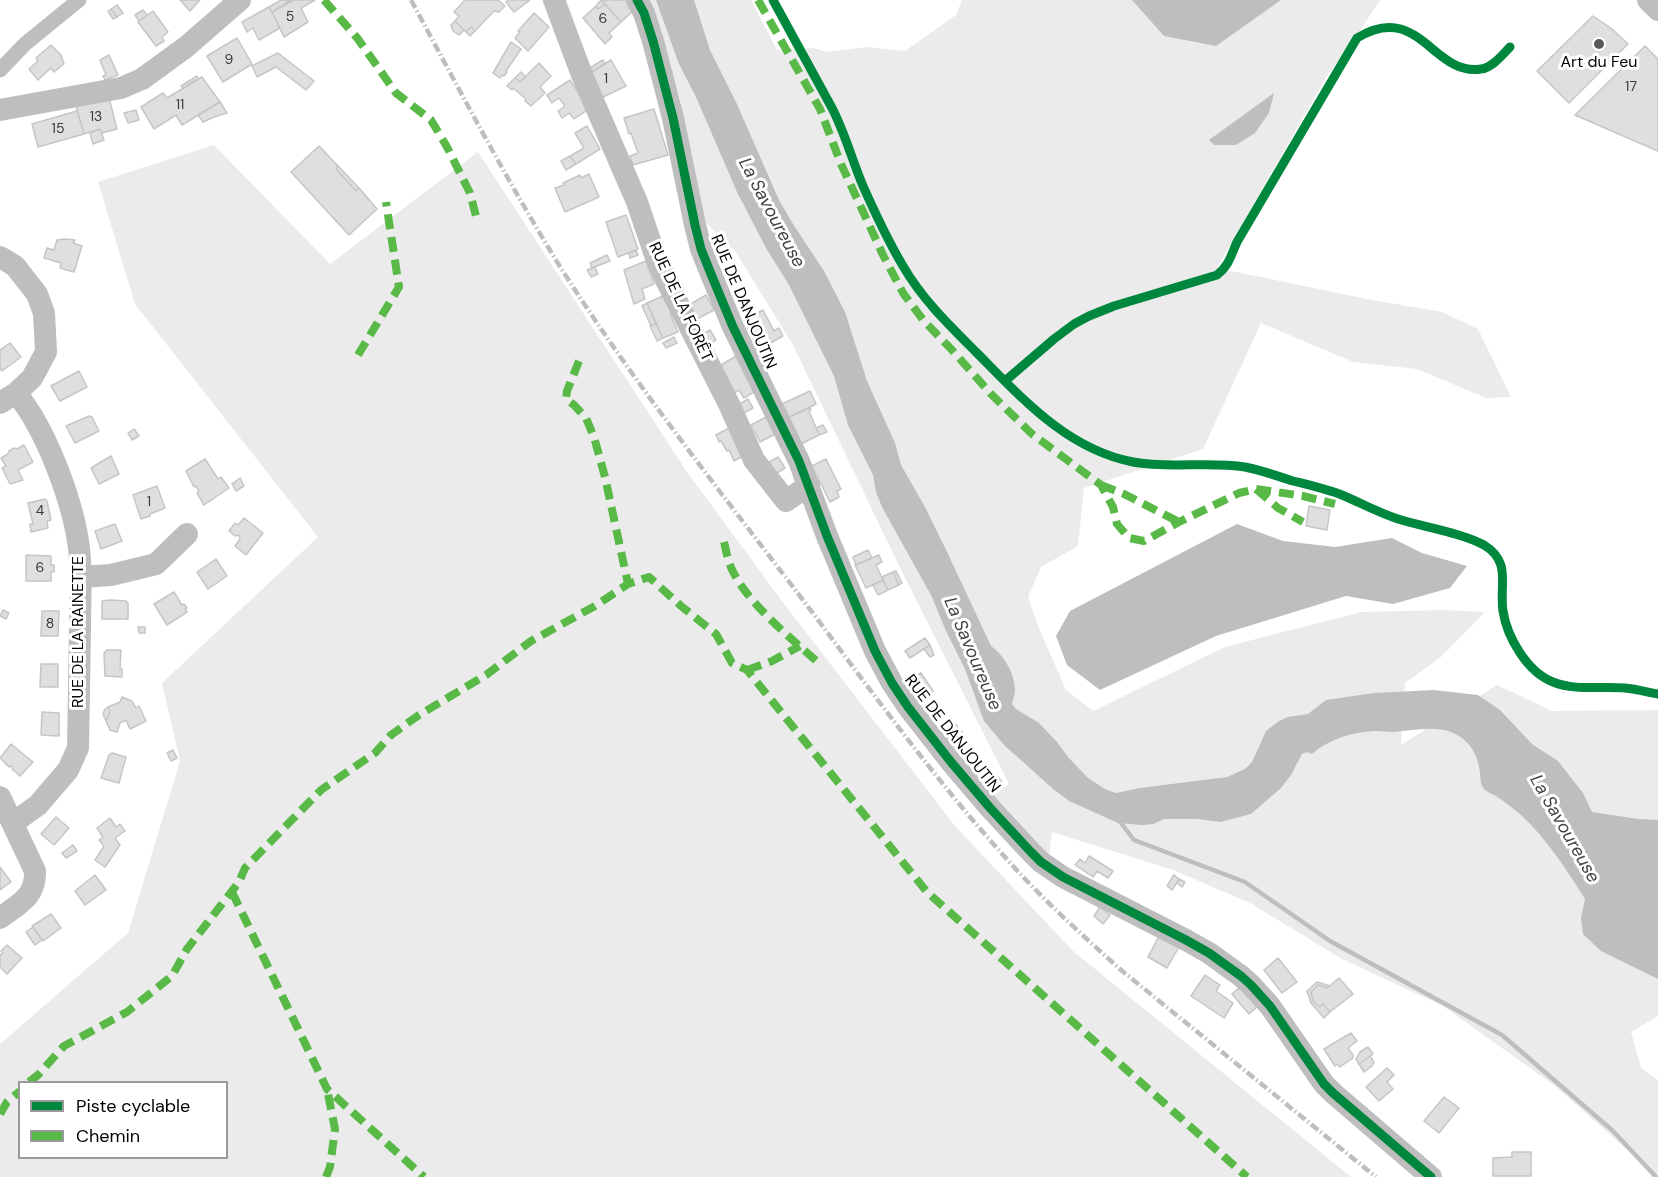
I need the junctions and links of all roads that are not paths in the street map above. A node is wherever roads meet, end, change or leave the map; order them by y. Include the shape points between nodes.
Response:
1 (240, 0) edge
2 (554, 0) edge
3 (637, 0) edge
4 (1648, 0) edge
5 (1658, 10) edge
6 (0, 110) edge
7 (0, 257) edge
8 (8, 398) edge
9 (809, 485) junction
10 (187, 534) dead end
11 (81, 577) junction
12 (0, 797) edge
13 (13, 823) junction
14 (0, 918) edge
15 (1431, 1177) edge

1 - 6 street via 142,79 121,88
2 - 9 street, RUE DE LA FORÊT via 655,255 754,460 786,501
3 - 9 street, RUE DE DANJOUTIN via 668,96 701,249 733,327
4 - 5 street
7 - 8 street via 15,266 37,294 45,313 46,352 32,378
8 - 11 street, RUE DE LA RAINETTE via 35,421 56,465 79,546
9 - 15 street, RUE DE DANJOUTIN via 827,536 892,684 1009,829 1041,862 1058,873 1193,945 1241,976 1270,1006 1333,1093
10 - 11 street via 156,564 111,575
11 - 13 street, RUE DE LA RAINETTE via 78,748 68,770 38,805
12 - 13 street
13 - 14 street via 35,871 36,884 27,899

